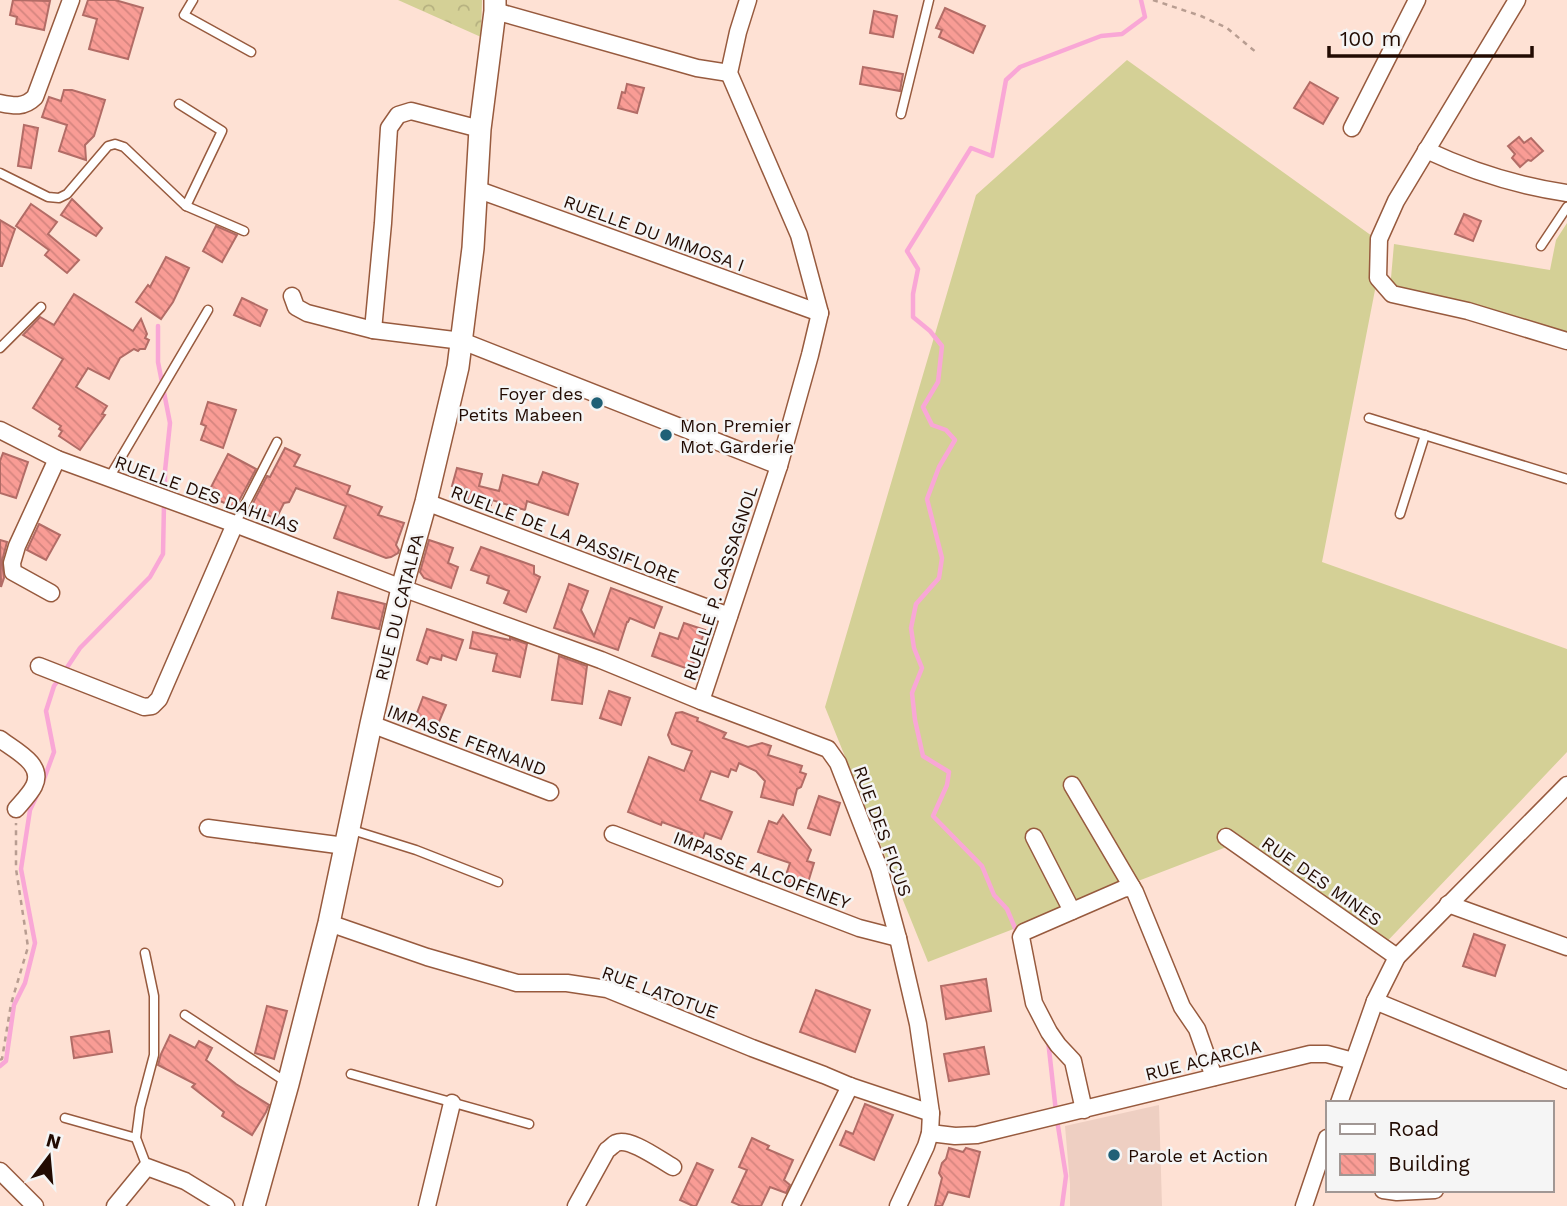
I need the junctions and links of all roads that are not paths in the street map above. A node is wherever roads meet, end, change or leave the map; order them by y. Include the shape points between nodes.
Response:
1 (71, 0) edge
2 (193, 0) edge
3 (748, 0) edge
4 (929, 0) edge
5 (1417, 0) edge
6 (1517, 0) edge
7 (495, 6) edge
8 (251, 52) dead end
9 (729, 73) junction
10 (0, 103) edge
11 (179, 104) dead end
12 (901, 114) dead end
13 (1352, 128) dead end
14 (480, 129) junction
15 (1426, 150) junction
16 (0, 173) edge
17 (476, 189) junction
18 (1567, 193) edge
19 (186, 206) junction
20 (1567, 207) edge
21 (244, 231) dead end
22 (1541, 246) dead end
23 (292, 296) dead end
24 (41, 307) dead end
25 (208, 310) dead end
26 (820, 313) junction
27 (373, 330) junction
28 (462, 341) junction
29 (1567, 341) edge
30 (0, 348) edge
31 (1369, 418) dead end
32 (0, 430) edge
33 (1425, 435) junction
34 (277, 442) dead end
35 (57, 458) junction
36 (779, 467) junction
37 (109, 478) junction
38 (1567, 479) edge
39 (426, 502) junction
40 (1400, 514) dead end
41 (235, 524) junction
42 (402, 588) junction
43 (51, 593) dead end
44 (729, 616) junction
45 (46, 669) dead end
46 (701, 701) junction
47 (371, 724) junction
48 (0, 739) edge
49 (1072, 785) dead end
50 (1567, 785) edge
51 (550, 792) dead end
52 (16, 809) road end
53 (208, 828) dead end
54 (613, 834) dead end
55 (1034, 837) dead end
56 (1226, 837) dead end
57 (347, 838) junction
58 (498, 882) dead end
59 (1132, 887) junction
60 (1448, 904) junction
61 (1072, 911) junction
62 (329, 923) junction
63 (898, 938) junction
64 (1567, 947) edge
65 (145, 953) dead end
66 (1396, 957) junction
67 (1375, 1000) junction
68 (185, 1015) dead end
69 (1353, 1061) junction
70 (351, 1074) dead end
71 (1214, 1077) junction
72 (1567, 1080) edge
73 (288, 1083) junction
74 (850, 1086) junction
75 (1340, 1101) edge
76 (452, 1103) junction
77 (1084, 1110) junction
78 (931, 1113) junction
79 (65, 1118) dead end
80 (529, 1124) dead end
81 (930, 1133) junction
82 (136, 1138) junction
83 (1326, 1144) edge
84 (148, 1167) junction
85 (673, 1167) dead end
86 (0, 1171) edge
87 (1321, 1176) edge
88 (36, 1206) edge
89 (115, 1206) edge
90 (226, 1206) edge
91 (254, 1206) edge
92 (427, 1206) edge
93 (576, 1206) edge
94 (791, 1206) edge
95 (898, 1206) edge
96 (1304, 1206) edge

1 - 10 street via 35,97 28,104
2 - 8 lane via 184,15
3 - 9 street
4 - 12 lane
5 - 13 street
6 - 15 street
7 - 9 street via 696,68
7 - 14 street, RUE DU CATALPA
9 - 26 street, RUELLE P. CASSAGNOL via 799,235
11 - 19 lane via 222,131
14 - 17 street, RUE DU CATALPA
14 - 27 street via 411,111 398,115 389,128
15 - 18 street via 1505,180
15 - 29 street via 1379,239 1378,278 1392,294
16 - 19 lane via 58,198 115,144 124,147
17 - 26 street, RUELLE DU MIMOSA I
17 - 28 street, RUE DU CATALPA
19 - 21 lane
20 - 22 lane
23 - 27 street via 296,307 307,313
24 - 30 lane
25 - 37 lane
26 - 36 street, RUELLE P. CASSAGNOL
27 - 28 street
28 - 36 street
28 - 39 street, RUE DU CATALPA
31 - 33 lane
32 - 35 street, RUELLE DES DAHLIAS
33 - 38 lane
33 - 40 lane
34 - 41 lane
35 - 37 street, RUELLE DES DAHLIAS
35 - 43 street via 12,563 13,572
36 - 44 street, RUELLE P. CASSAGNOL
37 - 41 street, RUELLE DES DAHLIAS
39 - 42 street, RUE DU CATALPA
39 - 44 street, RUELLE DE LA PASSIFLORE
41 - 42 street, RUELLE DES DAHLIAS
41 - 45 street via 152,706 144,707
42 - 46 street, RUE DES FICUS
42 - 47 street, RUE DU CATALPA
44 - 46 street, RUELLE P. CASSAGNOL
46 - 63 street, RUE DES FICUS via 828,750 838,763 879,868
47 - 51 street, IMPASSE FERNAND
47 - 57 street, RUE DU CATALPA
48 - 52 street via 33,764 36,773 35,784
49 - 59 street
50 - 60 street
53 - 57 street
54 - 63 street, IMPASSE ALCOFENEY via 859,928
55 - 61 street
56 - 66 street, RUE DES MINES
57 - 58 lane via 416,850
57 - 62 street, RUE DU CATALPA
59 - 61 street
59 - 71 street
60 - 64 street
60 - 66 street
61 - 77 street via 1024,932 1020,940 1034,1003 1049,1032 1073,1061
62 - 73 street, RUE DU CATALPA
62 - 74 street, RUE LATOTUE via 517,984 567,983 607,989
63 - 78 street, RUE DES FICUS via 918,1024
65 - 82 lane via 154,996 154,1055
66 - 67 street
67 - 69 street
67 - 72 street
68 - 73 lane
69 - 71 street, RUE ACARCIA via 1310,1054
69 - 75 street
70 - 76 lane
71 - 77 street, RUE ACARCIA
73 - 91 street, RUE DU CATALPA
74 - 78 street, RUE LATOTUE
74 - 94 street
76 - 80 lane
76 - 92 street
77 - 81 street, RUE ACARCIA via 977,1135
78 - 81 street, RUE DES FICUS
79 - 82 lane
81 - 95 street, RUE DES FICUS
82 - 84 lane
83 - 87 street
84 - 89 street
84 - 90 street via 185,1181
85 - 93 street via 632,1143 615,1143
86 - 88 street
87 - 96 street

